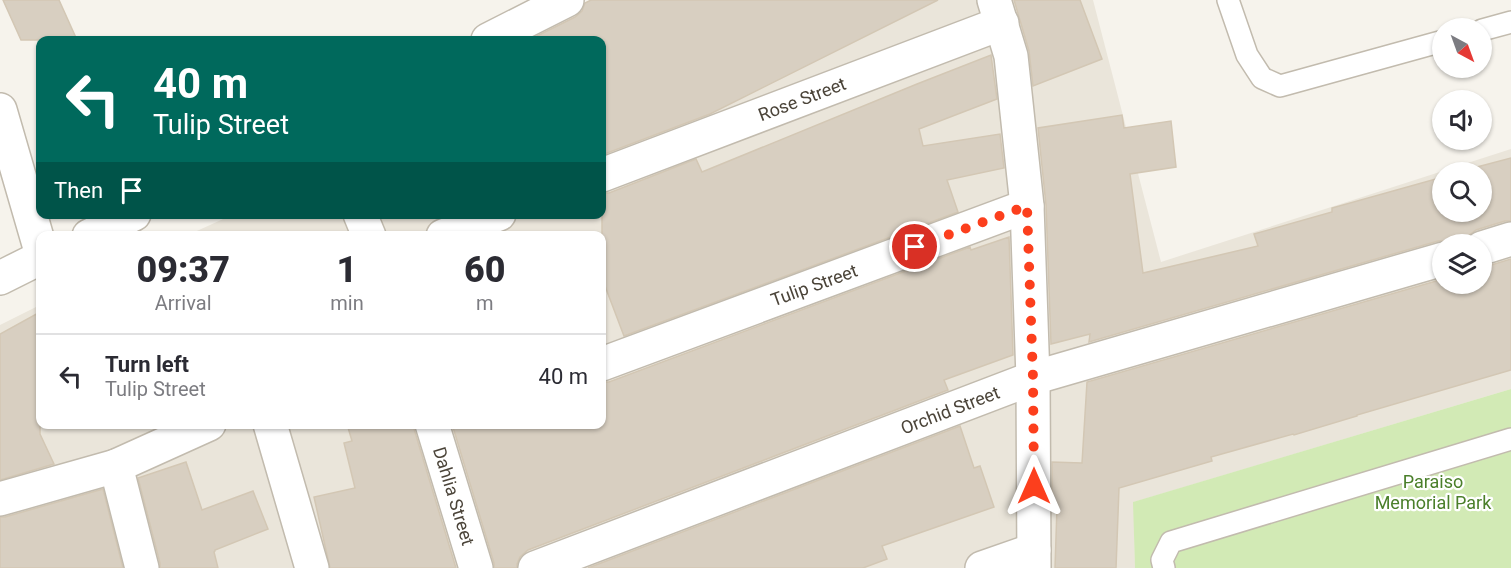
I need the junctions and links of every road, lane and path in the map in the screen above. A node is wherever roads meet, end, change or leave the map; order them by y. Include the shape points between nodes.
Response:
1 (567, 0) edge
2 (1228, 0) edge
3 (998, 12) edge
4 (1511, 22) edge
5 (1492, 27) edge
6 (496, 36) edge
7 (1432, 44) edge
8 (0, 110) edge
9 (606, 173) edge
10 (1027, 206) junction
11 (124, 219) edge
12 (486, 219) edge
13 (99, 231) edge
14 (456, 231) edge
15 (36, 234) edge
16 (1511, 239) edge
17 (1492, 245) edge
18 (36, 260) edge
19 (1432, 262) edge
20 (0, 278) edge
21 (606, 363) edge
22 (1033, 378) junction
23 (198, 429) edge
24 (271, 429) edge
25 (436, 429) edge
26 (1511, 439) edge
27 (116, 466) junction
28 (0, 499) edge
29 (1034, 559) edge
30 (142, 568) edge
31 (312, 568) edge
32 (476, 568) edge
33 (535, 568) edge
34 (982, 568) edge
35 (1164, 568) edge

1 - 6 street
2 - 7 lane via 1247,55 1262,78 1280,86
3 - 9 street, Rose Street
3 - 10 street via 1011,56
4 - 5 lane
8 - 15 street
10 - 21 street, Tulip Street
10 - 22 street
11 - 13 street
12 - 14 street
16 - 17 street
18 - 20 street
19 - 22 street, Orchid Street
22 - 29 street
22 - 33 street, Orchid Street
23 - 27 street
24 - 31 street
25 - 32 street, Dahlia Street
26 - 35 lane via 1171,542 1162,560
27 - 28 street
27 - 30 street
29 - 34 street

